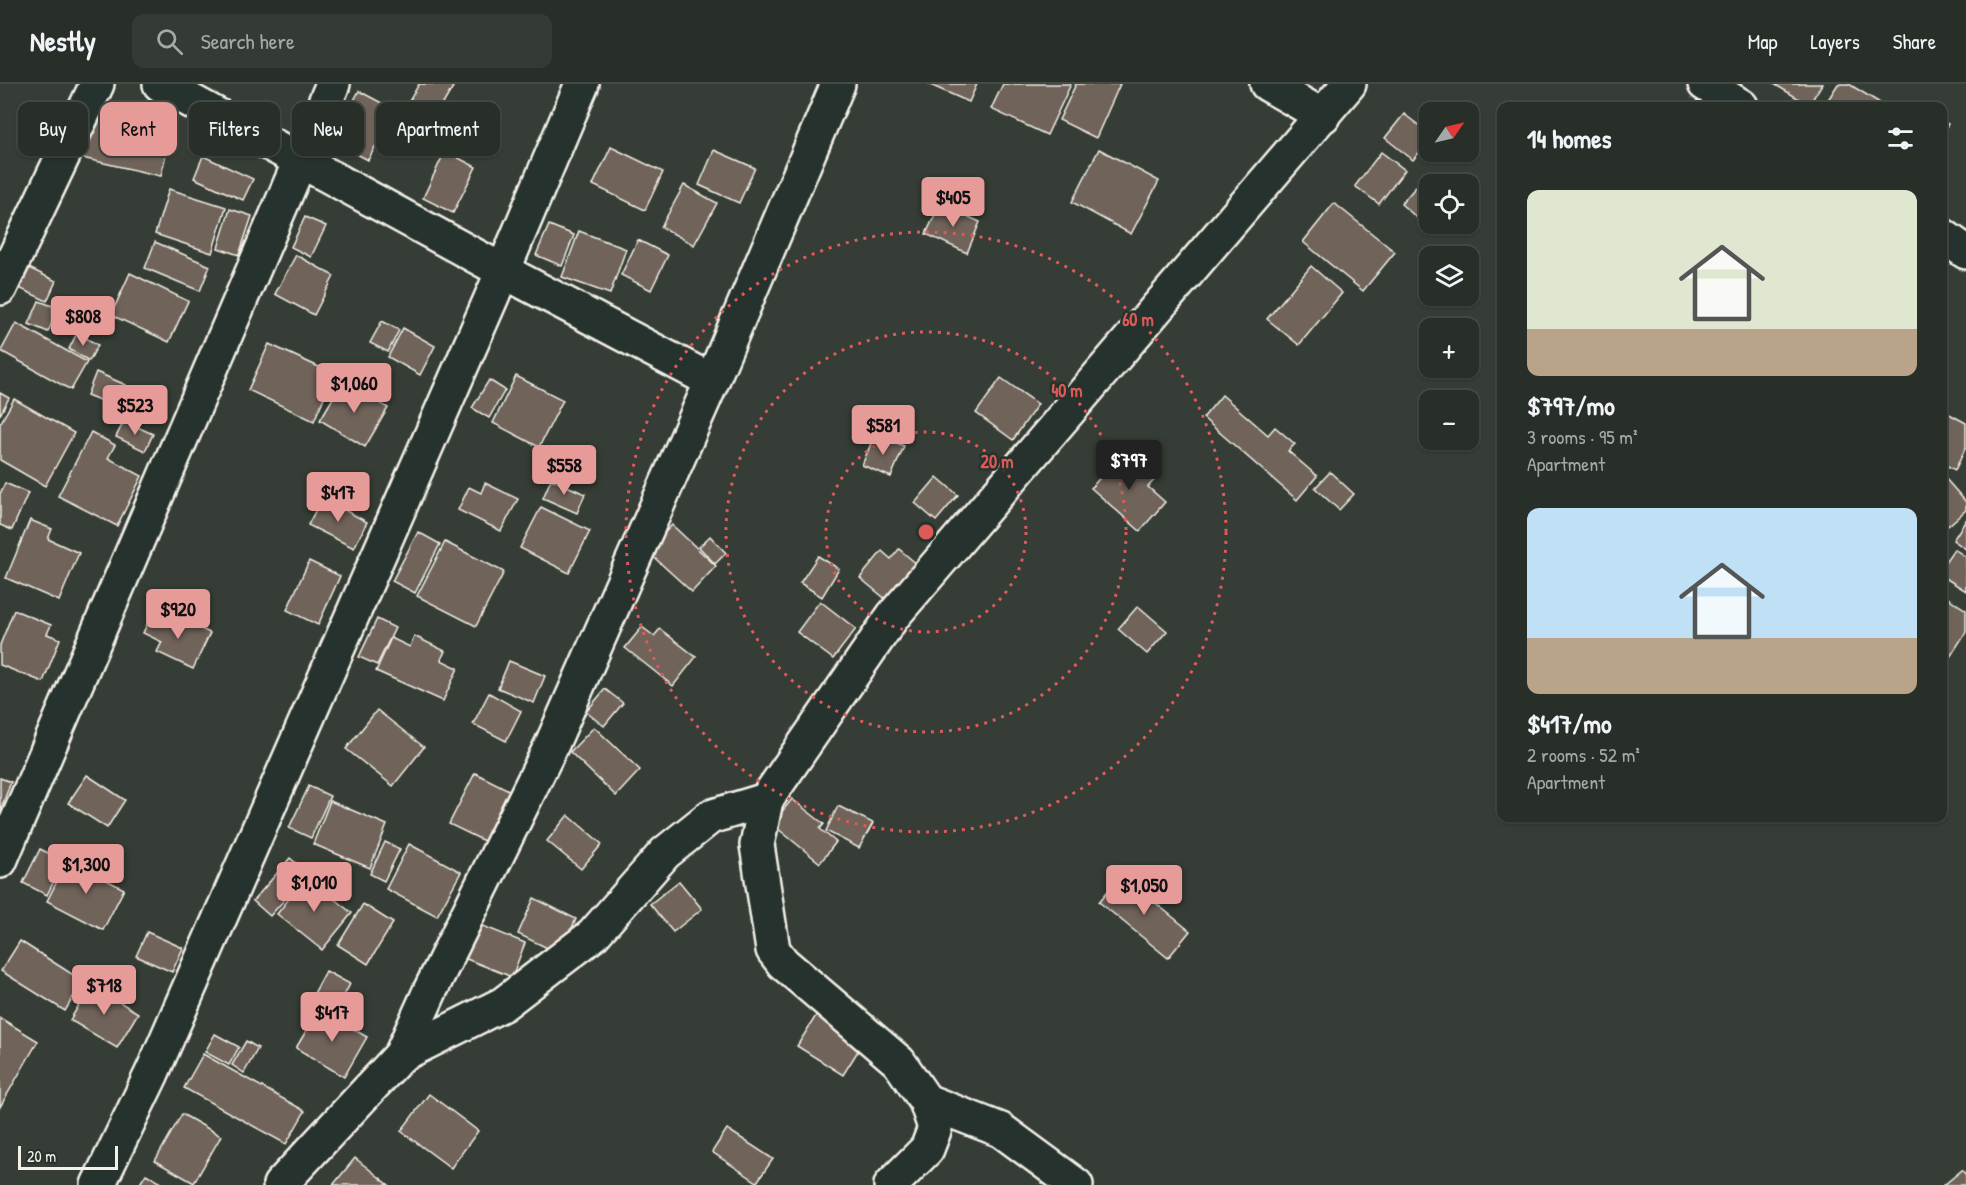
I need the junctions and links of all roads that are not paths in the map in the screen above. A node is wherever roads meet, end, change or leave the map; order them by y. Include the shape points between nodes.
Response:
1 (96, 84) edge
2 (160, 84) edge
3 (333, 84) edge
4 (582, 84) edge
5 (838, 84) edge
6 (1267, 84) edge
7 (1349, 84) edge
8 (1706, 84) edge
9 (1735, 102) edge
10 (1323, 116) junction
11 (300, 161) junction
12 (1947, 239) edge
13 (1966, 252) edge
14 (503, 271) junction
15 (0, 288) edge
16 (712, 381) junction
17 (766, 800) junction
18 (0, 861) edge
19 (401, 1055) junction
20 (926, 1101) junction
21 (98, 1185) edge
22 (279, 1185) edge
23 (891, 1185) edge
24 (1076, 1185) edge

1 - 15 street
2 - 11 street
3 - 11 street
4 - 14 street
5 - 16 street
6 - 10 street
7 - 10 street
8 - 9 street
10 - 17 street via 893,616
11 - 14 street
11 - 18 street
12 - 13 street
14 - 16 street
14 - 21 street via 157,1062
16 - 19 street via 552,744
17 - 19 street via 710,817 665,853 593,935 502,1004
17 - 20 street via 757,845 773,950 783,963 899,1062
19 - 22 street
20 - 23 street via 935,1128 927,1149
20 - 24 street via 1001,1130

